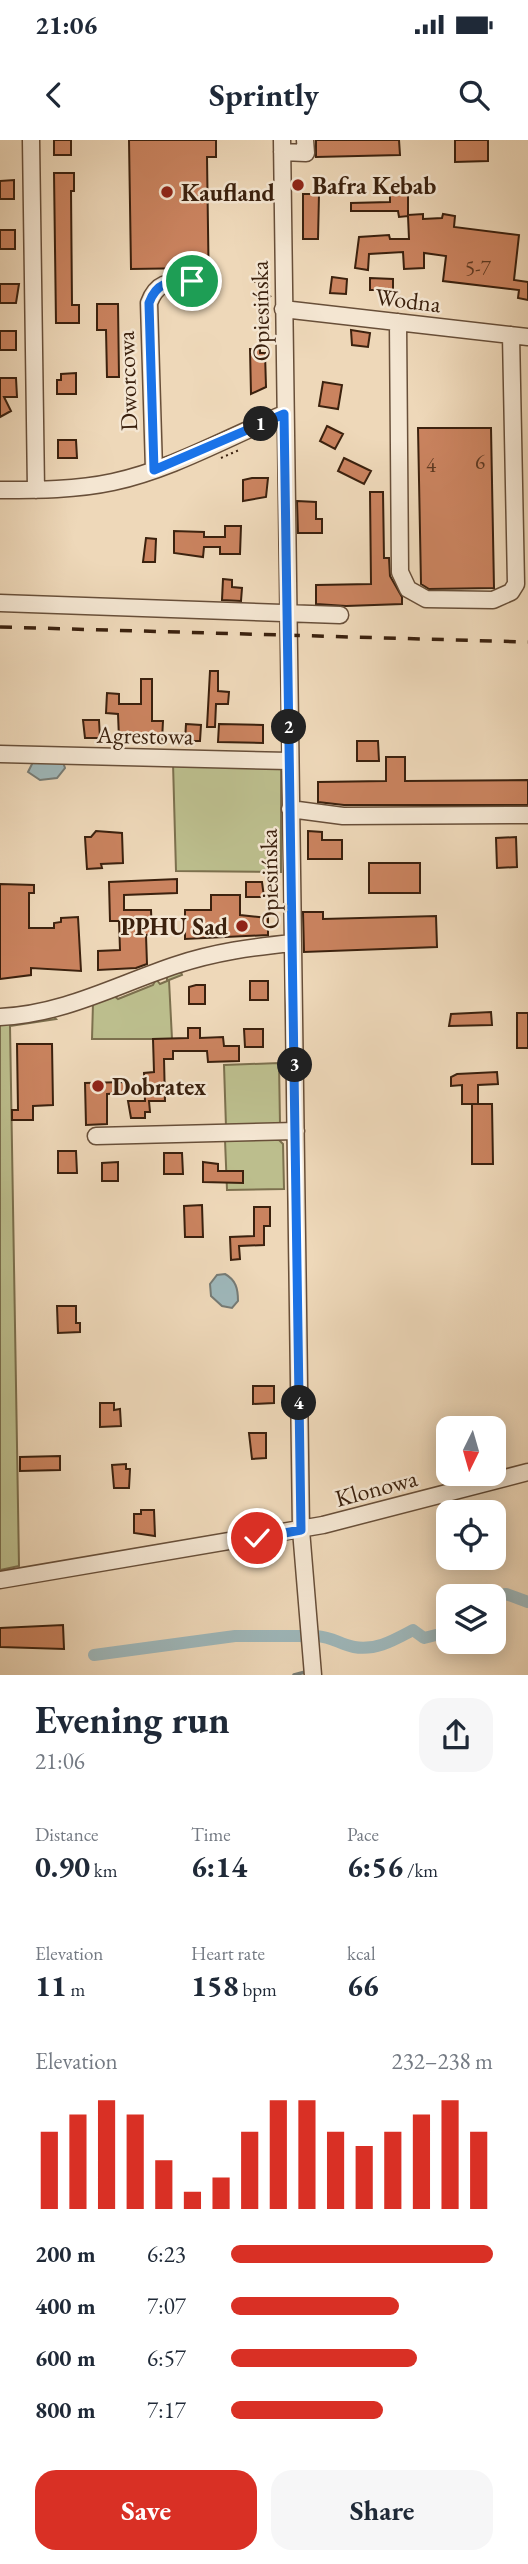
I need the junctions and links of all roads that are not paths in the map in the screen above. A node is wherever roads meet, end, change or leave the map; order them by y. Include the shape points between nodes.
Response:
1 (31, 140) edge
2 (305, 140) edge
3 (282, 146) edge
4 (192, 281) dead end
5 (278, 304) junction
6 (398, 322) junction
7 (511, 335) junction
8 (528, 337) edge
9 (284, 414) junction
10 (154, 470) junction
11 (0, 490) edge
12 (36, 490) junction
13 (0, 603) edge
14 (287, 614) junction
15 (340, 615) dead end
16 (0, 754) edge
17 (289, 761) junction
18 (290, 809) junction
19 (528, 815) edge
20 (293, 943) junction
21 (0, 1017) edge
22 (296, 1132) junction
23 (96, 1136) dead end
24 (528, 1472) edge
25 (301, 1530) junction
26 (0, 1580) edge
27 (313, 1675) edge

1 - 12 street
2 - 3 street via 306,153
3 - 5 street, Opiesińska
4 - 10 street, Dworcowa via 165,282 153,291 149,303
5 - 6 street, Wodna
5 - 9 street, Opiesińska
6 - 7 street, Wodna
6 - 7 street via 400,572 408,589 426,599 493,600 511,592 516,584
7 - 8 street, Wodna
9 - 10 street
9 - 14 street, Opiesińska
10 - 12 street via 79,488
11 - 12 street
13 - 14 street
14 - 15 street
14 - 17 street, Opiesińska
16 - 17 street, Agrestowa
17 - 18 street, Opiesińska
18 - 19 street via 343,816
18 - 20 street, Opiesińska
20 - 21 street via 212,954 79,1003 32,1016
20 - 22 street, Opiesińska
22 - 23 street
22 - 25 street, Opiesińska
24 - 25 street, Klonowa
25 - 26 street, Klonowa
25 - 27 street, Opiesińska

